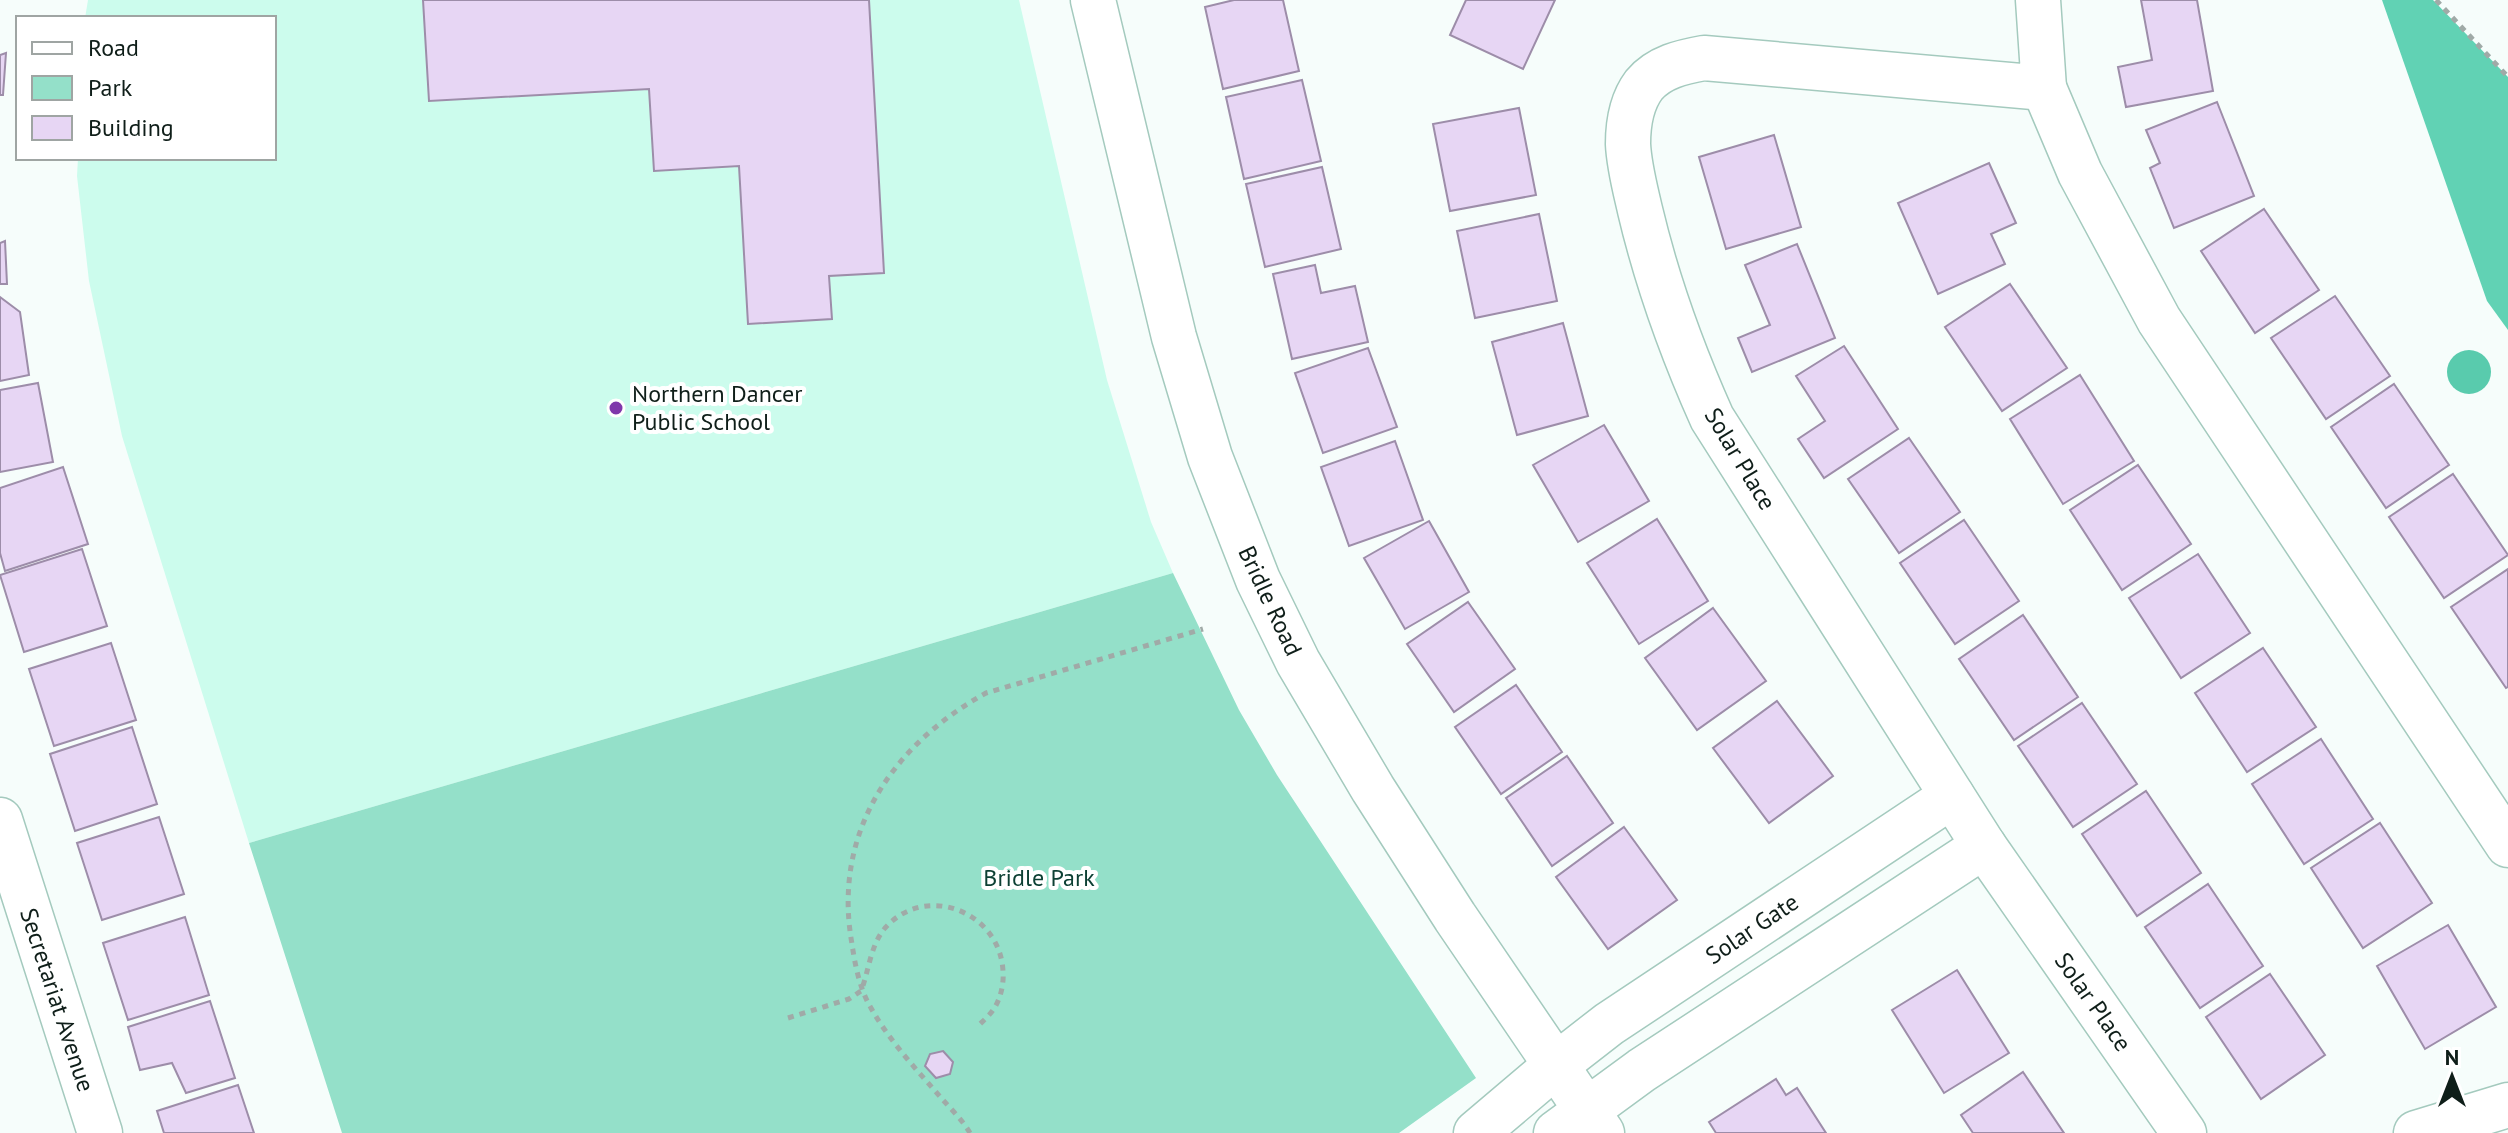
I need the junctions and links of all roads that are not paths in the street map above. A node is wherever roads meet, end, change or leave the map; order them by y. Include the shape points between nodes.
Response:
1 (1093, 0) edge
2 (2038, 0) edge
3 (2044, 88) junction
4 (1952, 796) junction
5 (0, 820) edge
6 (2508, 845) edge
7 (1984, 846) junction
8 (1555, 1066) junction
9 (2508, 1105) edge
10 (1582, 1125) edge
11 (100, 1133) edge
12 (1476, 1133) edge
13 (2184, 1133) edge
14 (2416, 1133) edge

1 - 8 street, Bridle Road via 1174,337 1210,457 1258,580 1298,662 1373,789
2 - 3 street
3 - 4 street, Solar Place via 1704,58 1671,64 1645,84 1632,109 1628,143 1649,247 1683,353 1712,418
3 - 6 street via 2080,173 2159,320
4 - 7 street, Solar Place
4 - 8 street, Solar Gate via 1609,1024
5 - 11 street, Secretariat Avenue
7 - 10 street via 1642,1070
7 - 13 street, Solar Place
8 - 10 street, Bridle Road
8 - 12 street, Solar Gate
9 - 14 street

